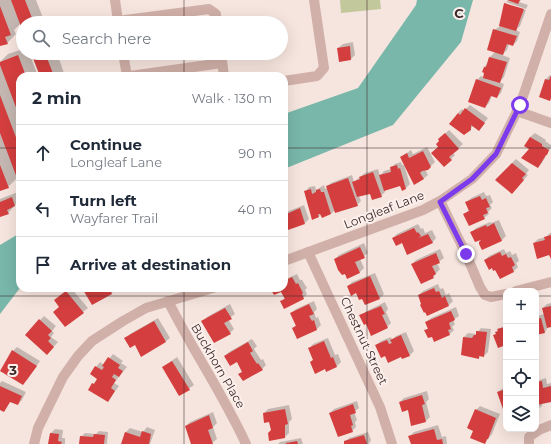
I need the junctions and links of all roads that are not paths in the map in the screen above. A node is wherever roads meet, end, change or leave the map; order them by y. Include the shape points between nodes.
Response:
1 (115, 0) edge
2 (314, 0) edge
3 (551, 14) edge
4 (117, 16) edge
5 (160, 16) edge
6 (216, 16) edge
7 (124, 60) edge
8 (212, 60) edge
9 (222, 60) edge
10 (126, 72) edge
11 (150, 72) edge
12 (224, 72) edge
13 (288, 80) edge
14 (517, 111) junction
15 (551, 123) edge
16 (440, 202) junction
17 (308, 252) junction
18 (288, 260) edge
19 (551, 282) edge
20 (528, 288) edge
21 (199, 292) edge
22 (503, 295) edge
23 (168, 301) junction
24 (551, 425) edge
25 (529, 440) edge
26 (34, 444) edge
27 (246, 444) edge
28 (392, 444) edge

1 - 4 street
2 - 13 street via 324,68 316,76
3 - 14 street, Longleaf Lane
5 - 6 street via 209,9
7 - 10 street
8 - 11 street
9 - 12 street
14 - 15 street
14 - 16 street, Longleaf Lane via 496,154 472,179
16 - 17 street, Longleaf Lane
16 - 22 street via 480,287 491,297
17 - 18 street, Longleaf Lane
17 - 28 street, Chestnut Street via 377,400
19 - 20 street
21 - 23 street
23 - 26 street via 146,308 92,341 63,377 38,428
23 - 27 street, Buckhorn Place
24 - 25 street via 539,430

